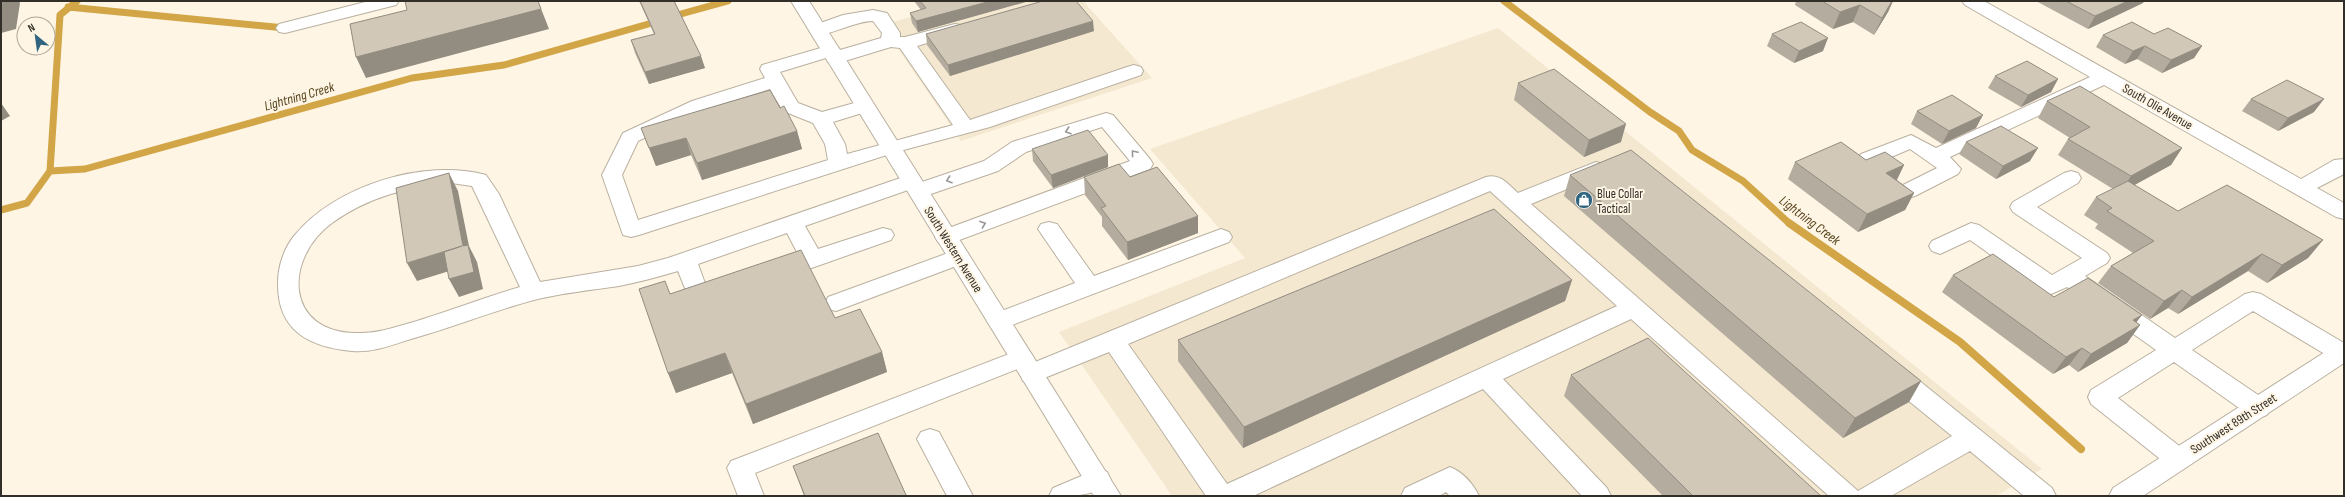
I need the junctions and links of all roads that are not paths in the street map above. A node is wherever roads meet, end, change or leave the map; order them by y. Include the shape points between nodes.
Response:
1 (390, 1) edge
2 (800, 1) edge
3 (1971, 1) edge
4 (884, 9) edge
5 (973, 24) edge
6 (285, 28) dead end
7 (818, 30) junction
8 (898, 42) junction
9 (833, 55) junction
10 (1134, 71) dead end
11 (2106, 76) junction
12 (776, 81) junction
13 (865, 106) junction
14 (821, 119) junction
15 (966, 127) junction
16 (891, 147) junction
17 (1935, 156) junction
18 (1618, 159) edge
19 (1868, 159) edge
20 (838, 164) junction
21 (2343, 165) edge
22 (2071, 178) dead end
23 (915, 186) junction
24 (2301, 188) junction
25 (1908, 191) edge
26 (1515, 202) junction
27 (2344, 212) edge
28 (793, 223) junction
29 (1049, 229) dead end
30 (883, 236) dead end
31 (946, 237) junction
32 (1221, 237) dead end
33 (1940, 246) dead end
34 (960, 257) junction
35 (812, 259) junction
36 (685, 260) junction
37 (2068, 276) junction
38 (759, 277) edge
39 (736, 285) edge
40 (1090, 287) junction
41 (533, 292) junction
42 (836, 302) dead end
43 (1634, 308) junction
44 (999, 321) junction
45 (1113, 340) junction
46 (2174, 350) junction
47 (2343, 352) edge
48 (1879, 362) edge
49 (1027, 366) junction
50 (1486, 377) junction
51 (2258, 408) junction
52 (1971, 438) junction
53 (930, 439) dead end
54 (2178, 459) junction
55 (1103, 488) edge
56 (751, 496) edge
57 (960, 496) edge
58 (1062, 496) edge
59 (1222, 496) edge
60 (1227, 496) edge
61 (1414, 496) edge
62 (1466, 496) edge
63 (1598, 496) edge
64 (1847, 496) edge
65 (1868, 496) edge
66 (2043, 496) edge
67 (2122, 496) edge

1 - 6 main road
2 - 7 main road, South Western Avenue
3 - 11 main road, South Olie Avenue
4 - 7 main road
4 - 8 main road via 892,33
5 - 8 main road
7 - 9 main road, South Western Avenue
8 - 9 main road
8 - 15 main road
9 - 12 main road via 769,69
9 - 13 main road, South Western Avenue
10 - 15 main road
11 - 17 main road
11 - 24 main road, South Olie Avenue
12 - 14 main road via 790,107
12 - 20 main road via 699,104 630,138 612,175 631,230
13 - 14 main road
13 - 16 main road, South Western Avenue
14 - 20 main road via 835,144
15 - 16 main road
16 - 20 main road
16 - 23 main road, South Western Avenue
17 - 19 main road via 1911,141
17 - 25 main road via 1951,170
18 - 26 main road
21 - 24 main road
22 - 37 main road via 2022,207 2099,258
23 - 28 main road
23 - 31 main road, South Western Avenue
31 -> 23 main road via 1143,164 1106,119 1019,147 991,166
24 - 27 main road, South Olie Avenue
26 - 43 main road
26 - 45 main road via 1493,182
28 - 35 main road
28 - 36 main road
29 - 40 main road
30 - 35 main road
31 - 34 main road, South Western Avenue
32 - 40 main road
33 - 37 main road via 1971,230 2051,286
34 - 42 main road
34 - 44 main road, South Western Avenue
35 - 38 main road
36 - 39 main road via 699,297
36 - 41 main road via 632,276 575,283
37 - 46 main road
40 - 44 main road
41 - 41 main road via 400,334 353,342 318,336 299,322 290,304 286,286 287,268 294,251 307,233 329,214 361,196 400,182 435,176 462,176 479,180 488,194
43 - 50 main road
43 - 64 main road
44 - 49 main road, South Western Avenue
45 - 49 main road
45 - 59 main road
46 - 47 main road via 2253,300
46 - 51 main road
46 - 54 main road via 2100,397
47 - 51 main road, Southwest 89th Street
48 - 52 main road
49 - 55 main road, South Western Avenue
49 - 56 main road via 740,468
50 - 60 main road
50 - 63 main road
51 - 54 main road, Southwest 89th Street
52 - 65 main road
52 - 66 main road
53 - 57 main road
54 - 67 main road, Southwest 89th Street
55 - 58 main road
61 - 62 main road via 1450,478

